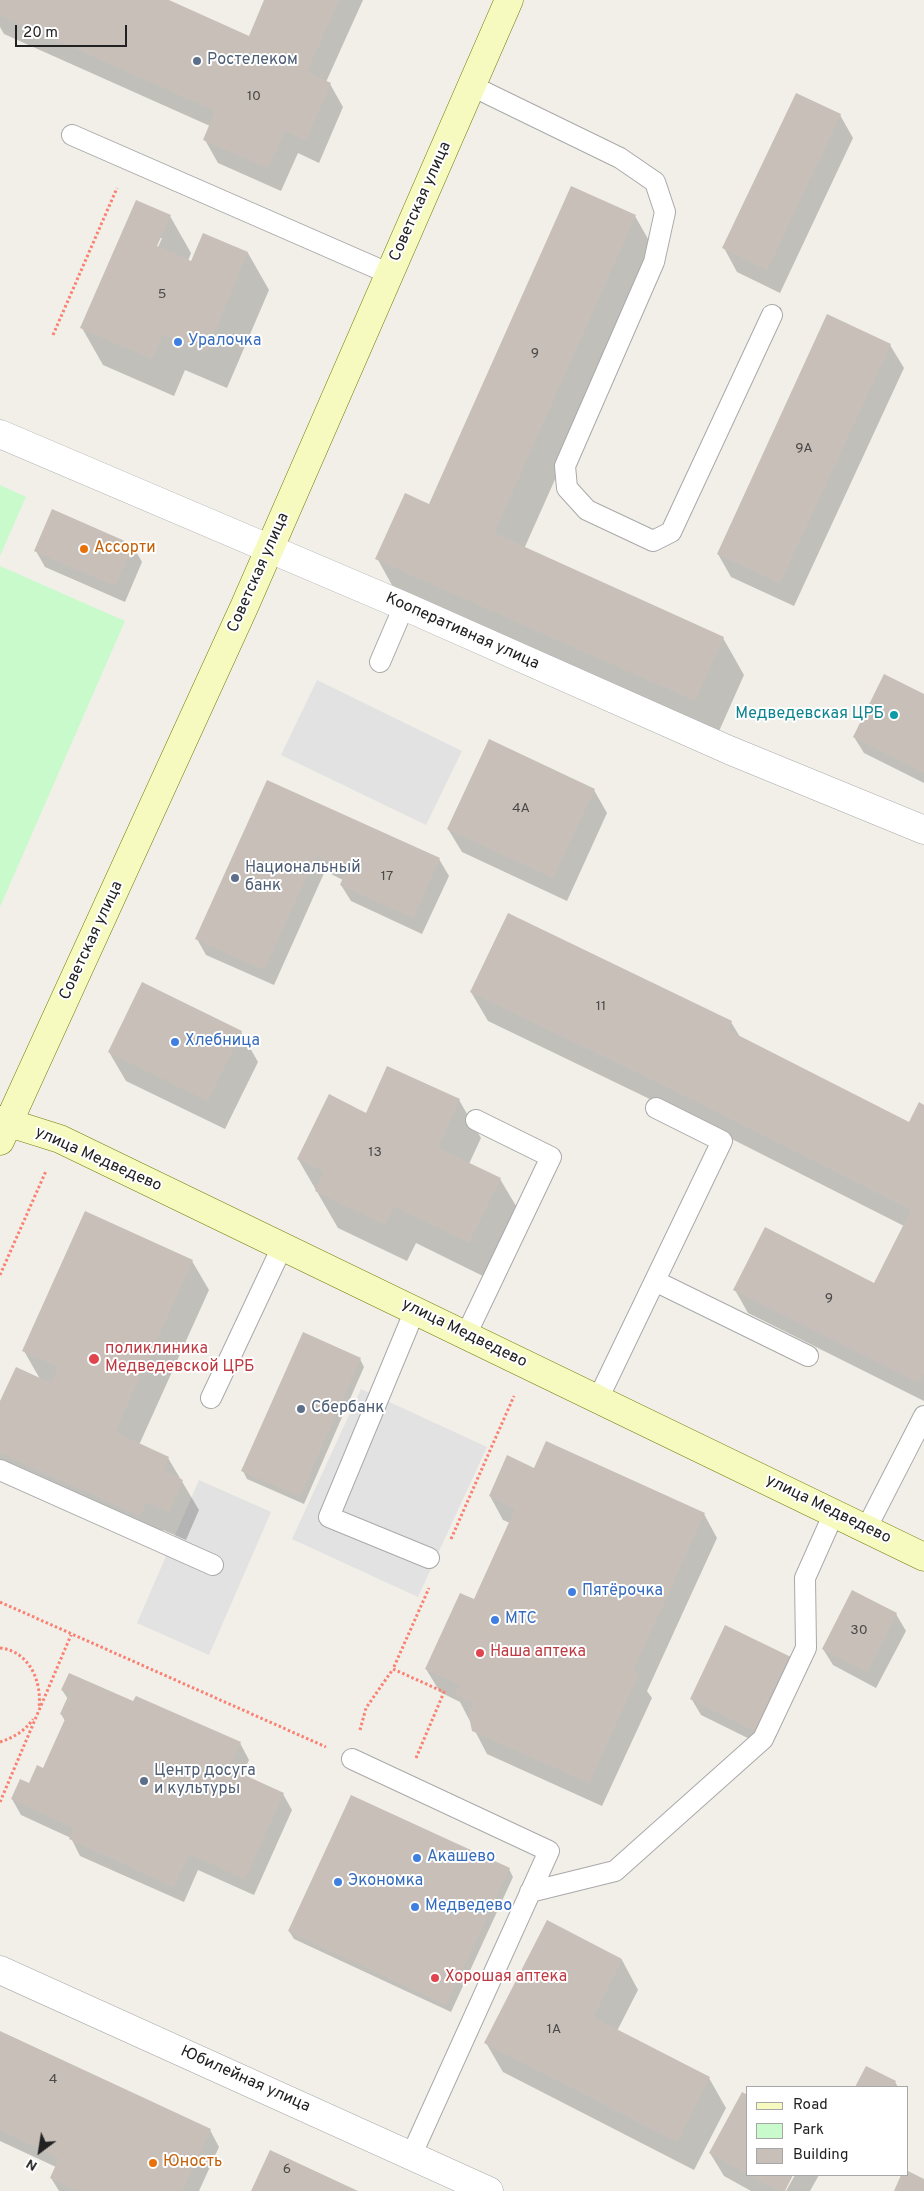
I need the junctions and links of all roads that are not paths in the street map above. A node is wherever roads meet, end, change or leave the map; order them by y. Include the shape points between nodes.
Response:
1 (509, 0) edge
2 (472, 86) junction
3 (72, 135) dead end
4 (390, 274) junction
5 (772, 315) dead end
6 (0, 434) edge
7 (270, 549) junction
8 (404, 606) junction
9 (380, 662) dead end
10 (924, 830) edge
11 (656, 1108) dead end
12 (476, 1120) dead end
13 (3, 1128) edge
14 (282, 1247) junction
15 (655, 1281) junction
16 (415, 1310) junction
17 (466, 1335) junction
18 (808, 1356) dead end
19 (211, 1398) dead end
20 (598, 1399) junction
21 (924, 1416) edge
22 (0, 1470) edge
23 (834, 1513) junction
24 (866, 1529) junction
25 (924, 1557) edge
26 (428, 1558) dead end
27 (213, 1566) dead end
28 (352, 1759) road end
29 (530, 1892) junction
30 (0, 1970) edge
31 (411, 2156) junction
32 (489, 2191) edge

1 - 2 main road, Советская улица
2 - 4 main road, Советская улица
2 - 5 lane via 620,158 655,182 665,212 654,262 565,466 567,488 587,510 653,541 672,532
3 - 4 lane
4 - 7 main road, Советская улица
6 - 7 street, Кооперативная улица
7 - 8 street, Кооперативная улица
7 - 13 main road, Советская улица
8 - 9 lane
8 - 10 street, Кооперативная улица via 729,750
11 - 15 lane via 722,1141
12 - 17 lane via 551,1157
13 - 14 main road, улица Медведево via 60,1139
14 - 16 main road, улица Медведево
14 - 19 lane
15 - 18 lane
15 - 20 lane
16 - 17 main road, улица Медведево
16 - 26 lane via 329,1517
17 - 20 main road, улица Медведево
20 - 23 main road, улица Медведево
21 - 24 lane
22 - 27 lane
23 - 24 main road, улица Медведево
23 - 29 lane via 805,1578 806,1648 763,1739 615,1871
24 - 25 main road, улица Медведево
28 - 29 lane via 549,1851
29 - 31 lane
30 - 31 street, Юбилейная улица
31 - 32 street, Юбилейная улица

